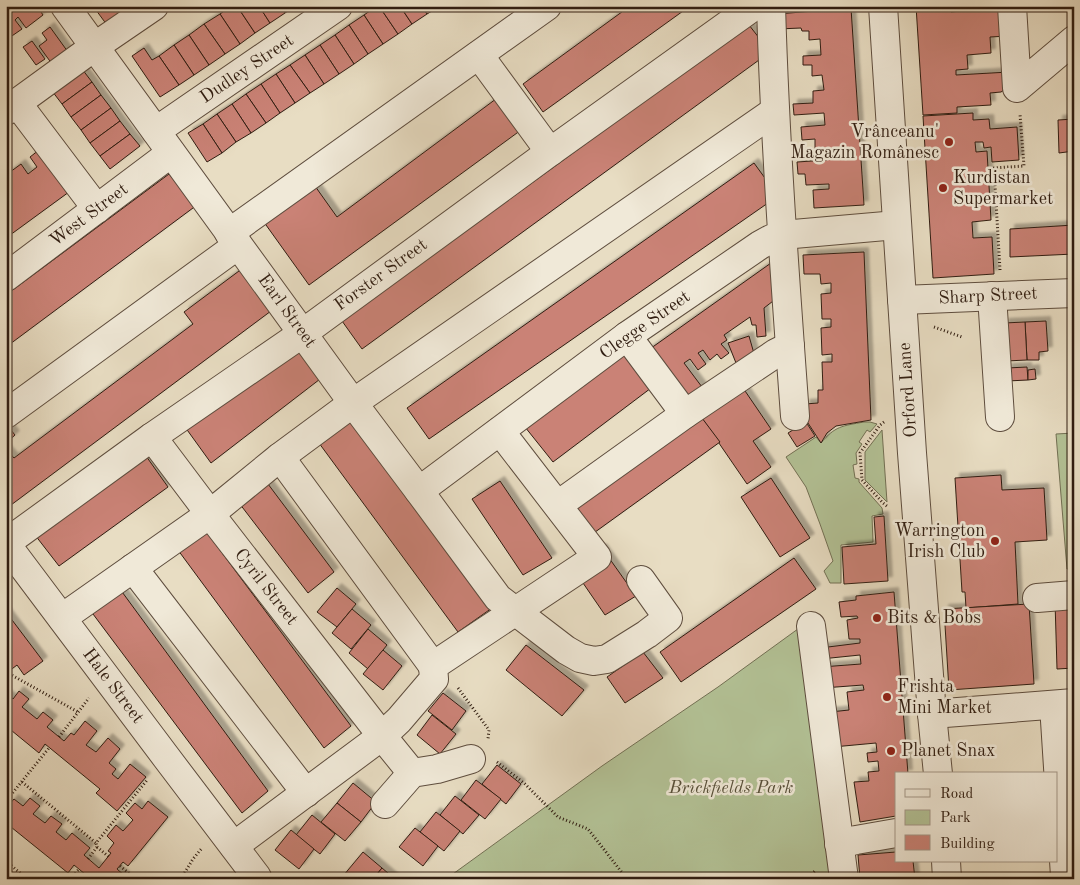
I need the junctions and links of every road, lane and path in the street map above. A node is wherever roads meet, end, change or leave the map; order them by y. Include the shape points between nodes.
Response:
1 (65, 6) edge
2 (154, 6) edge
3 (338, 6) edge
4 (547, 6) edge
5 (754, 6) edge
6 (771, 6) edge
7 (883, 6) edge
8 (1012, 6) edge
9 (1074, 40) edge
10 (94, 47) junction
11 (479, 55) junction
12 (1017, 88) junction
13 (12, 107) edge
14 (775, 110) junction
15 (156, 131) junction
16 (550, 152) junction
17 (171, 153) junction
18 (97, 209) junction
19 (897, 225) junction
20 (782, 235) junction
21 (234, 239) junction
22 (6, 277) edge
23 (1074, 293) edge
24 (997, 296) junction
25 (902, 300) junction
26 (930, 325) dead end
27 (303, 333) junction
28 (627, 336) junction
29 (962, 337) dead end
30 (790, 346) junction
31 (353, 403) junction
32 (6, 414) edge
33 (685, 414) junction
34 (795, 416) dead end
35 (1000, 417) dead end
36 (888, 419) dead end
37 (500, 431) junction
38 (152, 438) junction
39 (280, 457) junction
40 (420, 491) junction
41 (558, 505) junction
42 (893, 510) dead end
43 (210, 514) junction
44 (6, 544) edge
45 (133, 568) junction
46 (641, 580) dead end
47 (1074, 595) edge
48 (1038, 598) dead end
49 (514, 611) junction
50 (62, 618) junction
51 (811, 626) dead end
52 (6, 672) edge
53 (440, 676) junction
54 (105, 677) junction
55 (1064, 704) edge
56 (78, 712) junction
57 (932, 714) junction
58 (382, 736) junction
59 (59, 737) dead end
60 (50, 748) dead end
61 (166, 757) junction
62 (479, 757) junction
63 (938, 772) edge
64 (412, 773) junction
65 (22, 782) junction
66 (306, 793) junction
67 (6, 801) edge
68 (385, 804) dead end
69 (895, 833) edge
70 (226, 837) junction
71 (839, 844) junction
72 (96, 845) junction
73 (109, 857) dead end
74 (88, 859) dead end
75 (6, 861) edge
76 (946, 862) edge
77 (120, 866) dead end
78 (79, 869) dead end
79 (1066, 876) dead end
80 (27, 879) edge
81 (71, 879) edge
82 (136, 879) edge
83 (181, 879) edge
84 (255, 879) edge
85 (627, 879) edge
86 (844, 879) edge
87 (947, 879) edge

1 - 10 street, Earl Street
2 - 10 street
3 - 15 street, Dudley Street
4 - 11 street
5 - 16 street, Forster Street
6 - 14 street
7 - 19 street, Orford Lane
8 - 12 street
9 - 12 street
10 - 13 street
10 - 15 street, Earl Street
11 - 16 street
11 - 21 street
12 - 24 path via 1024,166 994,168
13 - 18 street
14 - 20 street
14 - 31 street
15 - 17 street, Earl Street
16 - 27 street, Forster Street
17 - 18 street, West Street
17 - 21 street, Earl Street
18 - 22 street, West Street
19 - 20 street, Clegge Street
19 - 25 street, Orford Lane
20 - 28 street, Clegge Street via 760,245
20 - 30 street
21 - 27 street, Earl Street
21 - 32 street
23 - 24 street, Sharp Street
24 - 25 street, Sharp Street
24 - 35 street
25 - 57 street, Orford Lane
26 - 29 path
27 - 31 street, Earl Street
27 - 38 street, Forster Street
28 - 33 street
28 - 37 street, Clegge Street
30 - 33 street
30 - 34 street
31 - 39 street
31 - 40 street, Earl Street
33 - 41 street
36 - 42 path via 860,453 862,480 882,503
37 - 40 street, Clegge Street
37 - 41 street
38 - 43 street, Cyril Street
38 - 44 street, Forster Street
39 - 43 street
39 - 53 street
40 - 49 street, Earl Street via 498,598
41 - 49 street via 598,556
43 - 45 street
43 - 58 street, Cyril Street
44 - 50 street, Hale Street
45 - 50 street
45 - 66 street
46 - 49 street, Earl Street via 668,618 607,659 580,658
47 - 48 street
49 - 53 street
50 - 54 street, Hale Street
51 - 71 street
52 - 56 path
53 - 58 street
53 - 62 path via 489,730
54 - 56 path
54 - 61 street, Hale Street
55 - 57 street
55 - 79 street
56 - 59 path
57 - 63 street, Orford Lane
58 - 64 street, Cyril Street
58 - 66 street
60 - 65 path
61 - 70 street, Hale Street
61 - 72 path
62 - 64 street
62 - 85 path via 525,784 558,817 588,829
64 - 68 street
65 - 67 path
65 - 72 path
66 - 70 street
69 - 71 street
70 - 83 path via 193,859
70 - 84 street, Hale Street via 258,877
71 - 86 street
72 - 73 path
72 - 74 path
75 - 80 path
76 - 87 street
77 - 82 path
78 - 81 path

